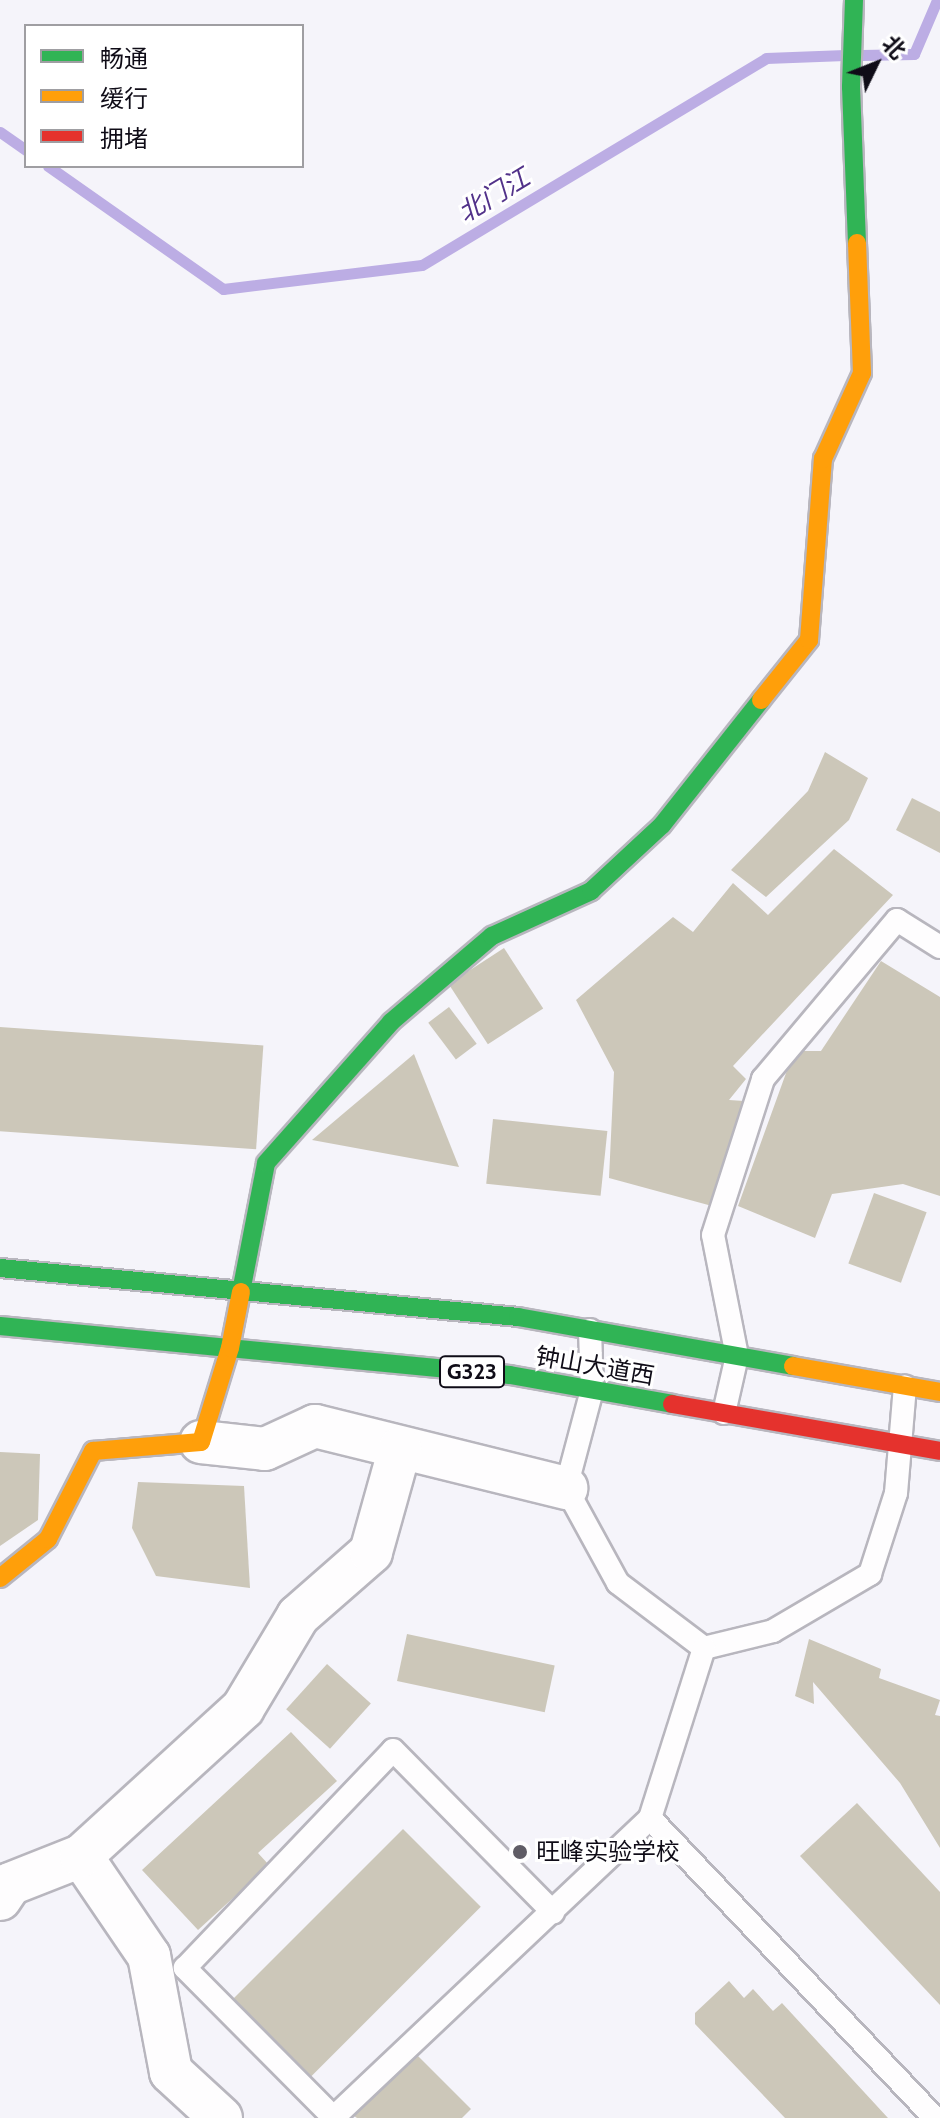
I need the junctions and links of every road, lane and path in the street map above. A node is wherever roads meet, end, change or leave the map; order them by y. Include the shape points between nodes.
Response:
1 (855, 9) edge
2 (940, 947) edge
3 (0, 1268) edge
4 (239, 1291) junction
5 (0, 1326) edge
6 (590, 1330) junction
7 (230, 1348) junction
8 (737, 1356) junction
9 (905, 1386) junction
10 (592, 1390) junction
11 (940, 1392) edge
12 (724, 1413) junction
13 (201, 1442) junction
14 (899, 1444) junction
15 (400, 1448) junction
16 (940, 1451) edge
17 (566, 1488) junction
18 (0, 1578) edge
19 (704, 1648) junction
20 (650, 1818) junction
21 (81, 1856) junction
22 (0, 1899) edge
23 (553, 1912) junction
24 (332, 2117) edge
25 (221, 2118) edge
26 (935, 2118) edge

1 - 4 main road via 851,87 862,373 823,459 809,640 662,825 591,891 492,936 391,1022 266,1163
2 - 8 lane via 897,920 763,1079 713,1235
3 - 4 main road, 钟山大道西
4 - 6 main road, 钟山大道西 via 518,1317
4 - 7 main road
5 - 7 main road, 钟山大道西 / G323
6 - 8 main road, 钟山大道西
6 - 10 lane
7 - 10 main road, 钟山大道西 / G323 via 510,1375
7 - 13 main road
8 - 9 main road, 钟山大道西
8 - 12 lane
9 - 11 main road, 钟山大道西
9 - 14 lane
10 - 12 main road, 钟山大道西 / G323
10 - 17 lane
12 - 14 main road, 钟山大道西 / G323
13 - 15 street via 265,1449 315,1426
13 - 18 main road via 93,1451 48,1539
14 - 16 main road, 钟山大道西 / G323
14 - 19 lane via 896,1493 870,1574 773,1631
15 - 17 street
15 - 21 street via 371,1552 298,1616 243,1708
17 - 19 lane via 618,1583
19 - 20 lane
20 - 23 lane
20 - 26 lane
21 - 22 street via 10,1884
21 - 25 street via 149,1956 171,2072
23 - 24 lane
23 - 24 lane via 393,1750 185,1968

